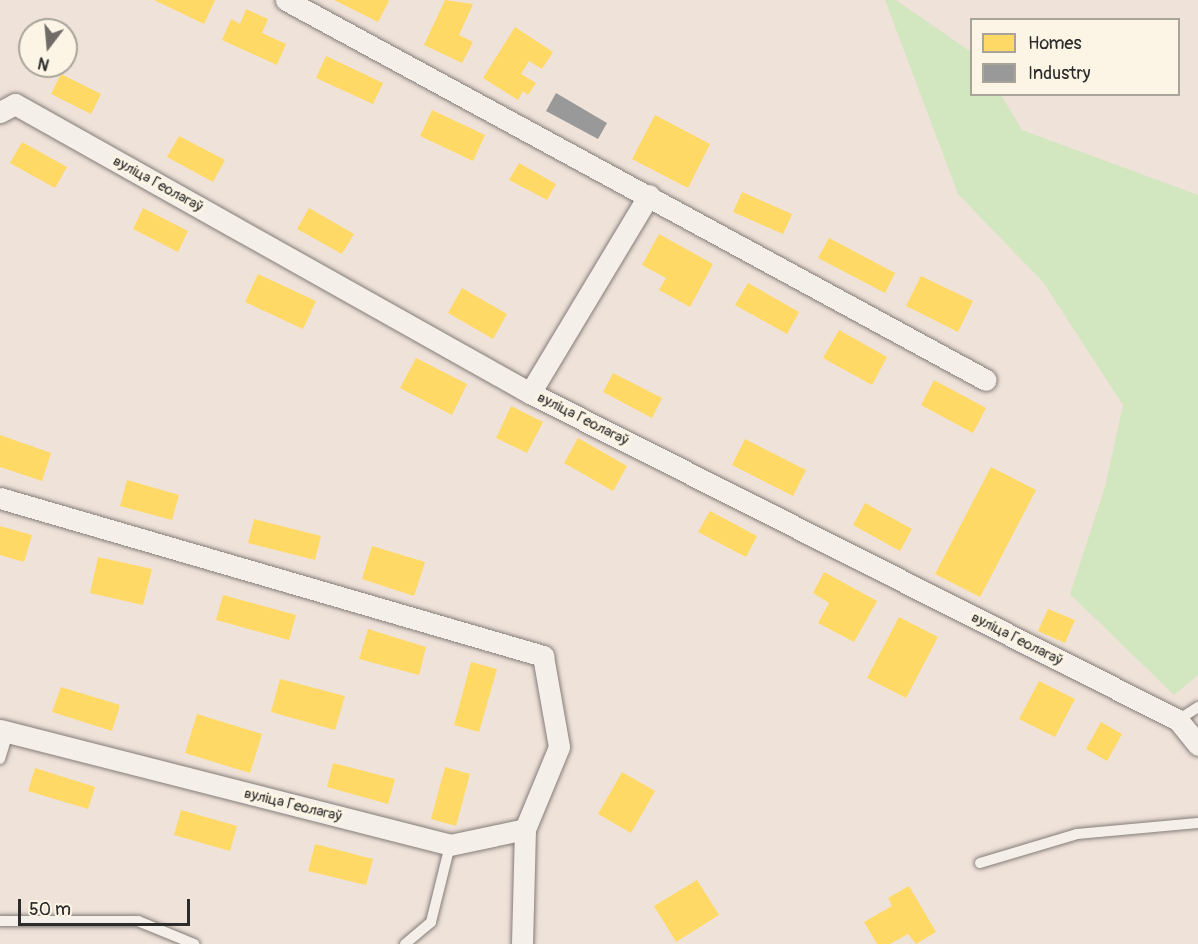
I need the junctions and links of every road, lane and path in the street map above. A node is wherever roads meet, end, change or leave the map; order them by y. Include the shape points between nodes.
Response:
1 (286, 0) edge
2 (0, 112) edge
3 (649, 195) junction
4 (986, 380) dead end
5 (530, 393) junction
6 (0, 498) edge
7 (1198, 707) edge
8 (1178, 720) junction
9 (4, 731) edge
10 (1198, 745) edge
11 (0, 759) edge
12 (1198, 823) edge
13 (525, 829) junction
14 (450, 845) junction
15 (980, 863) dead end
16 (0, 921) edge
17 (194, 944) edge
18 (405, 944) edge
19 (522, 944) edge

1 - 3 street
2 - 5 street, вуліца Геолагаў via 15,104
3 - 4 street
3 - 5 street
5 - 8 street, вуліца Геолагаў
6 - 13 street via 543,656 559,747
7 - 8 lane
8 - 10 street
9 - 11 lane
9 - 14 street, вуліца Геолагаў
12 - 15 lane via 1077,834
13 - 14 street, вуліца Геолагаў
13 - 19 street
14 - 18 lane via 431,922
16 - 17 lane via 138,921

